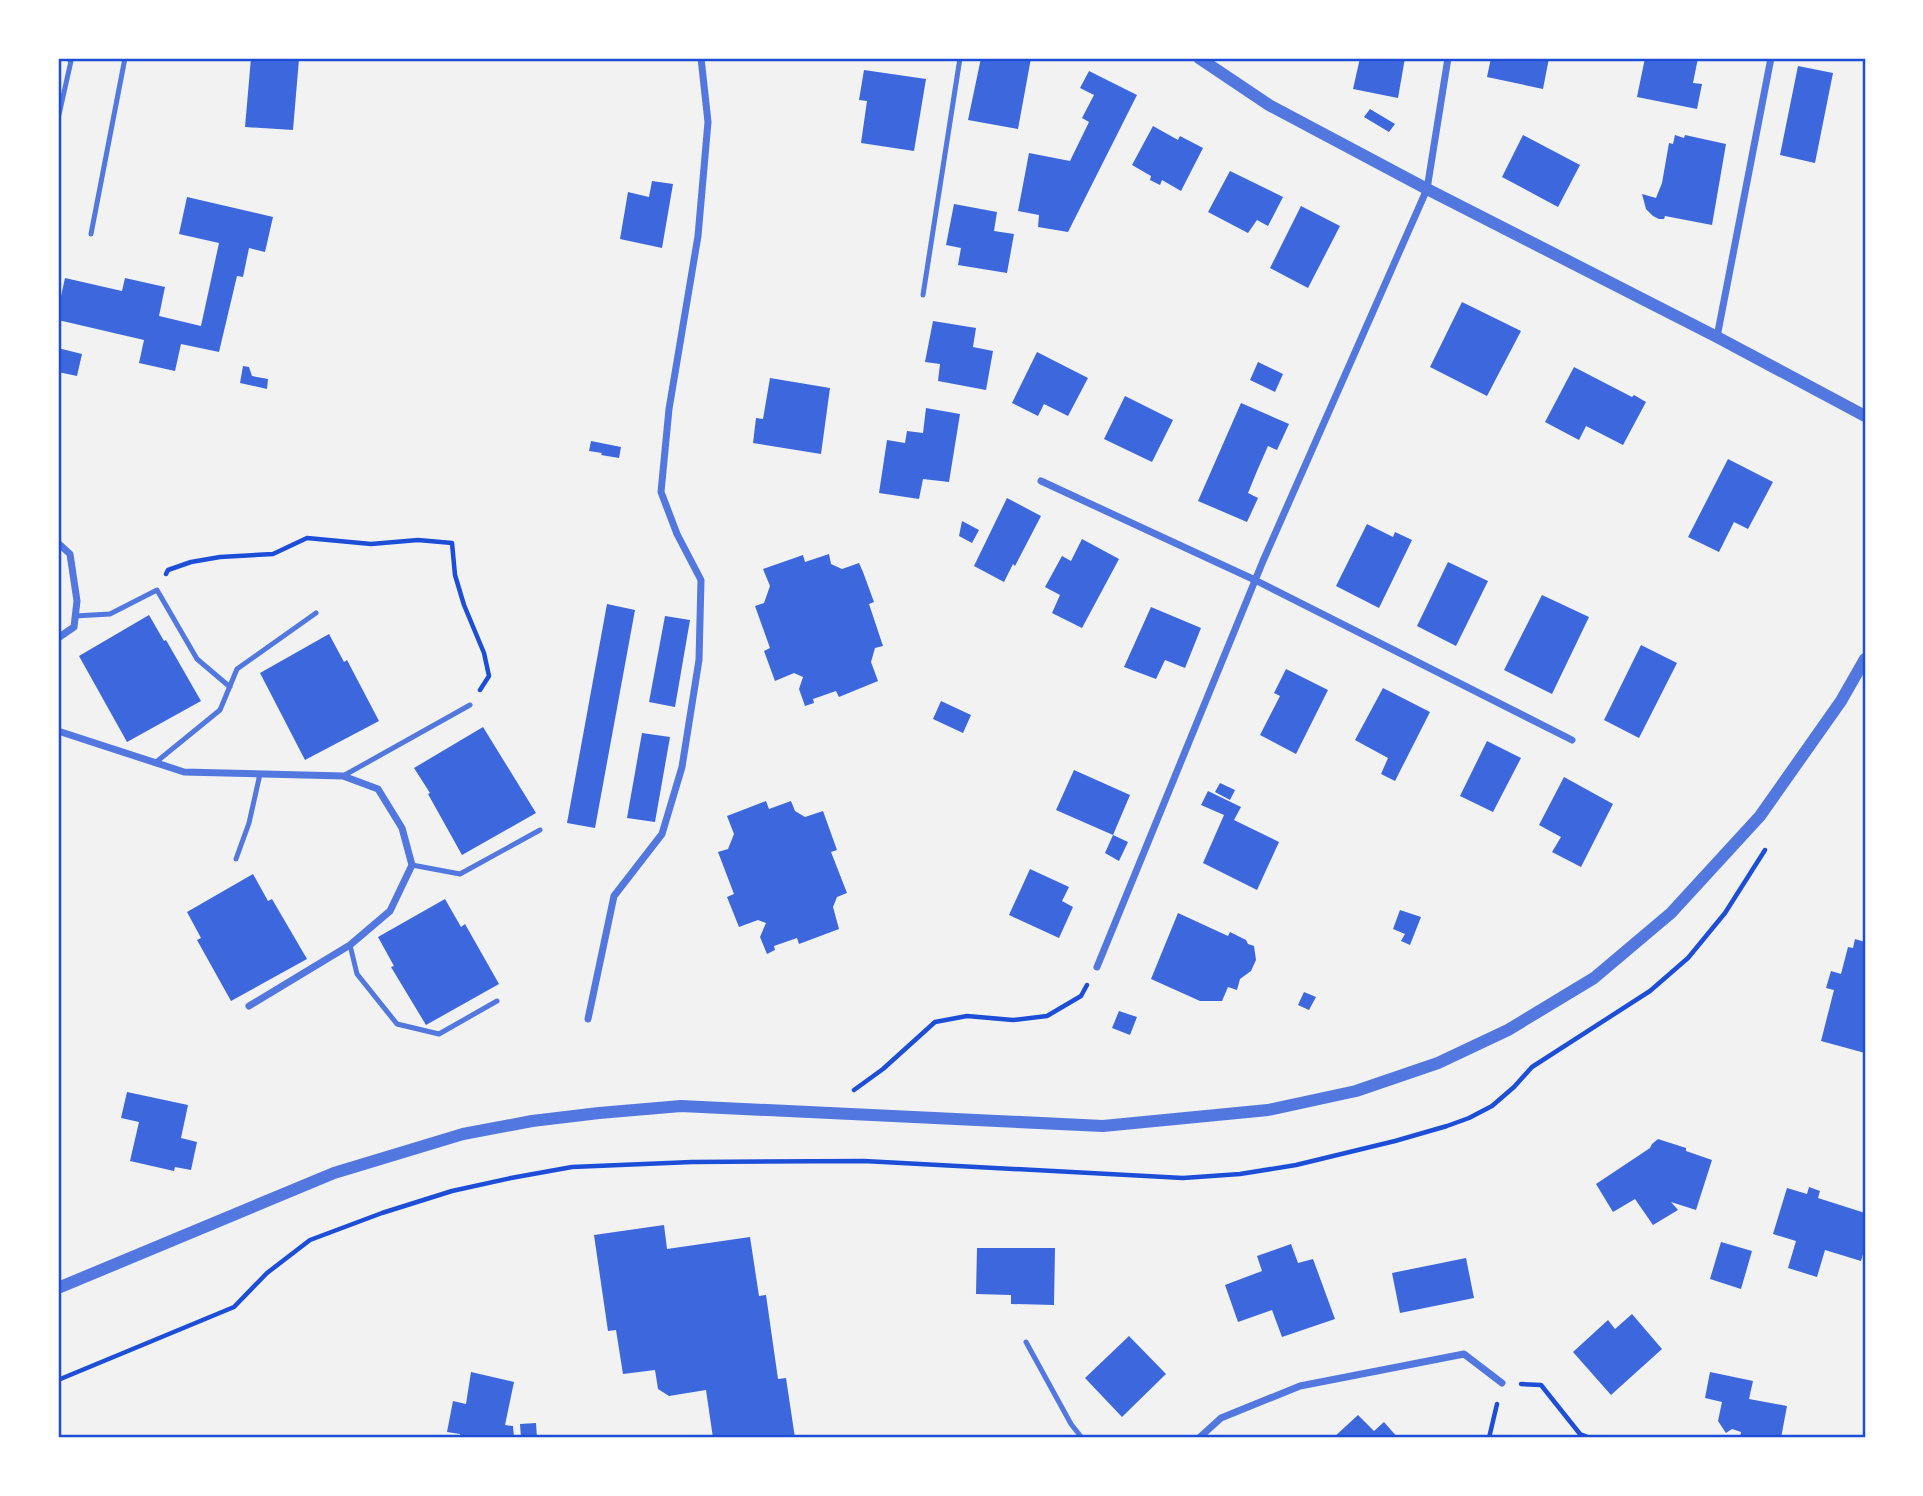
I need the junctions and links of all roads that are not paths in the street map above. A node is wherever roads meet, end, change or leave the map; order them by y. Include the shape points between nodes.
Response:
1 (67, 58) edge
2 (125, 58) edge
3 (701, 58) edge
4 (960, 58) edge
5 (1199, 58) edge
6 (1448, 58) edge
7 (1771, 58) edge
8 (58, 119) edge
9 (1427, 190) junction
10 (91, 234) dead end
11 (923, 295) dead end
12 (1717, 337) junction
13 (1865, 416) edge
14 (1041, 481) dead end
15 (58, 543) edge
16 (1255, 580) junction
17 (316, 613) dead end
18 (75, 616) junction
19 (58, 638) edge
20 (1865, 659) edge
21 (230, 687) junction
22 (470, 705) road end
23 (58, 731) edge
24 (1572, 740) dead end
25 (155, 763) junction
26 (260, 774) junction
27 (343, 776) junction
28 (540, 830) dead end
29 (236, 859) dead end
30 (412, 865) junction
31 (350, 945) junction
32 (1097, 967) road end
33 (497, 1000) dead end
34 (248, 1006) dead end
35 (588, 1019) dead end
36 (58, 1288) edge
37 (1026, 1342) dead end
38 (1502, 1383) road end
39 (1082, 1438) edge
40 (1199, 1438) edge

1 - 8 lane via 71,61
2 - 10 lane
3 - 35 street via 708,122 702,198 669,409 661,492 701,580 699,660 682,767 662,834 614,896
4 - 11 lane
5 - 9 street via 1269,105
6 - 9 street
7 - 12 street
9 - 12 street
9 - 16 street
12 - 13 street
14 - 16 street
15 - 18 street via 70,554
16 - 24 street
16 - 32 street
17 - 21 lane via 237,670
18 - 19 street via 74,627
18 - 21 lane via 110,614 157,590 197,659
20 - 36 street via 1760,816 1671,913 1594,978 1508,1030 1438,1063 1356,1091 1268,1110 1103,1126 681,1106 532,1121 463,1134 334,1173
21 - 25 lane via 220,710
22 - 27 lane
23 - 25 street
25 - 26 street via 184,772
26 - 27 street
26 - 29 lane
27 - 30 street via 378,789 402,828
28 - 30 lane via 460,874
30 - 31 street via 390,911
31 - 33 lane via 358,974 397,1024 439,1034
31 - 34 street
37 - 39 lane
38 - 40 street via 1464,1354 1300,1386 1221,1418

